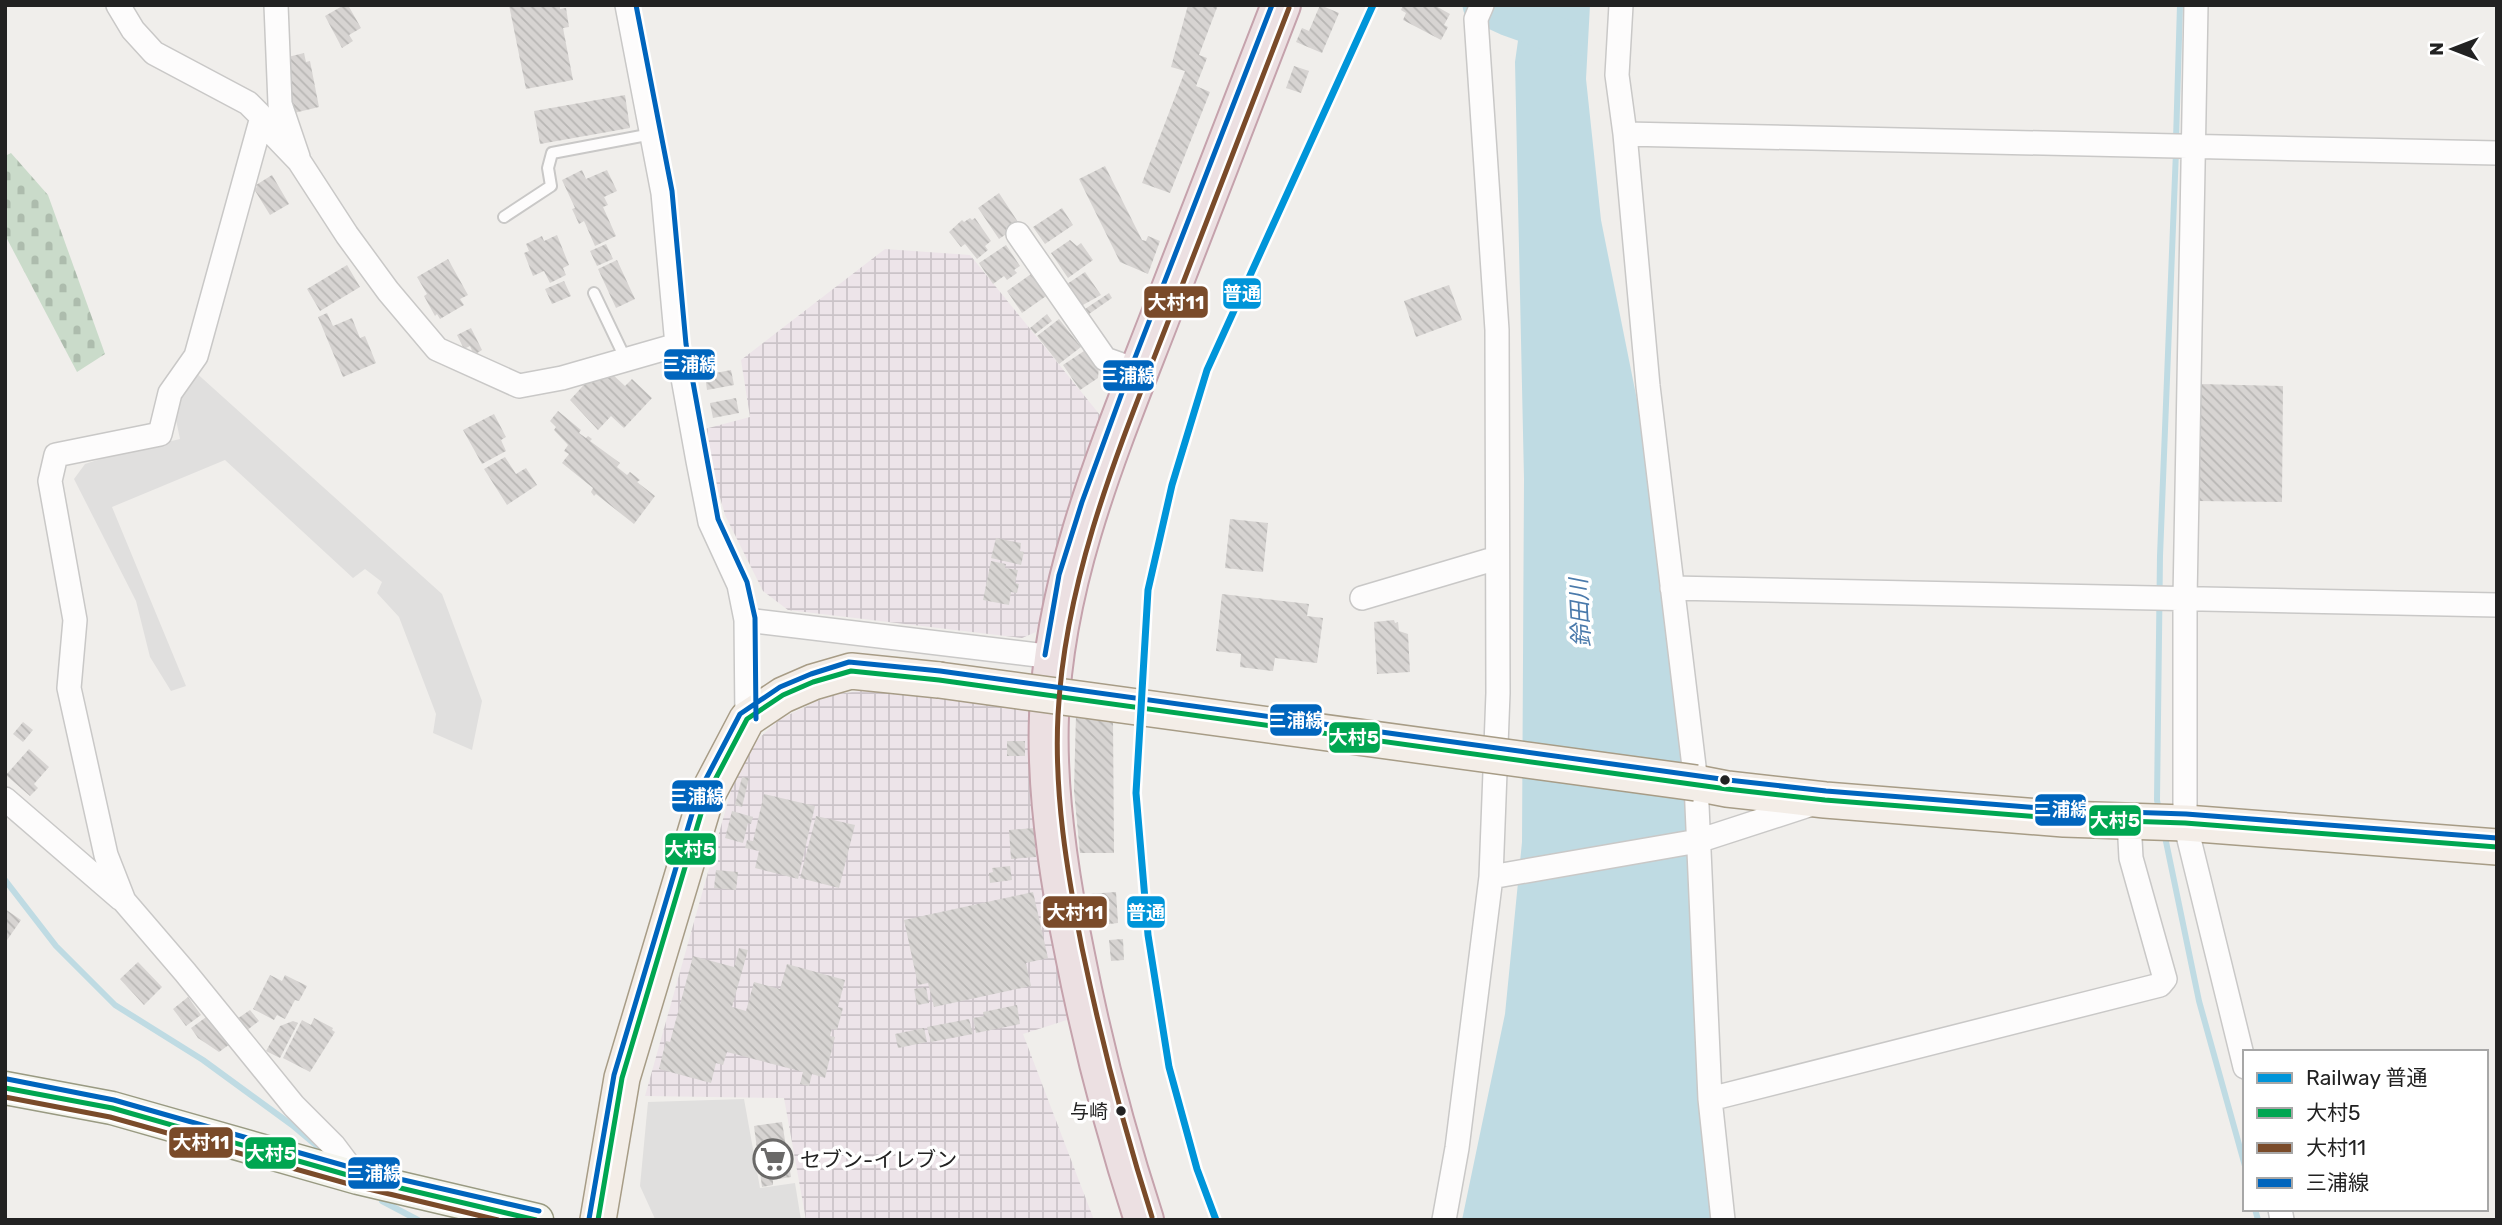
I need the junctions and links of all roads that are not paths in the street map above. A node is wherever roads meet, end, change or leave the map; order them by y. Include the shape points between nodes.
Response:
1 (118, 5) edge
2 (276, 5) edge
3 (627, 5) edge
4 (1281, 5) edge
5 (1621, 5) edge
6 (2196, 5) edge
7 (1479, 12) edge
8 (262, 117) junction
9 (652, 134) junction
10 (1625, 135) junction
11 (2181, 147) junction
12 (2497, 153) edge
13 (300, 163) junction
14 (504, 217) dead end
15 (1018, 234) dead end
16 (594, 293) dead end
17 (677, 345) junction
18 (626, 360) junction
19 (1139, 371) junction
20 (1497, 558) junction
21 (1672, 588) junction
22 (1362, 598) dead end
23 (2182, 599) junction
24 (2497, 604) edge
25 (746, 621) junction
26 (1054, 657) junction
27 (747, 719) junction
28 (1696, 783) junction
29 (5, 799) edge
30 (1825, 800) junction
31 (2160, 823) junction
32 (1691, 842) junction
33 (2497, 847) edge
34 (1501, 874) junction
35 (124, 901) junction
36 (2243, 1061) edge
37 (5, 1088) edge
38 (1710, 1099) junction
39 (358, 1178) junction
40 (537, 1220) edge
41 (598, 1220) edge
42 (1144, 1220) edge
43 (1444, 1220) edge
44 (1723, 1220) edge

1 - 8 street via 154,53 248,103
2 - 13 street via 280,104
3 - 9 street
4 - 19 highway
5 - 10 street via 1617,75
6 - 11 street
7 - 20 street via 1497,330
8 - 13 street
8 - 35 street via 195,356 170,393 160,434 56,455 50,481 75,621 69,688 106,855
9 - 14 lane via 552,153 548,168 551,186
9 - 17 street via 663,192
10 - 11 street
10 - 21 street
11 - 12 street
11 - 23 street
13 - 18 street via 347,235 437,349 520,386
15 - 19 street via 1056,307 1105,359
16 - 18 lane
17 - 18 street
17 - 25 street via 710,522 739,585
19 - 26 highway via 1068,577
20 - 22 street
20 - 34 street
21 - 23 street
21 - 28 street
23 - 24 street
23 - 31 street
25 - 26 street
25 - 27 street
26 - 42 highway via 1049,717 1061,886 1094,1050
27 - 28 main road, bridge via 783,695 851,671
27 - 41 main road via 706,797 622,1078
28 - 30 main road
28 - 32 street
29 - 35 street
30 - 31 main road
30 - 32 street
31 - 33 main road
31 - 36 street
31 - 38 street via 2132,858 2165,979 2160,985
32 - 34 street
32 - 38 street
34 - 43 street
35 - 39 street
37 - 39 main road via 111,1108
38 - 44 street
39 - 40 main road

